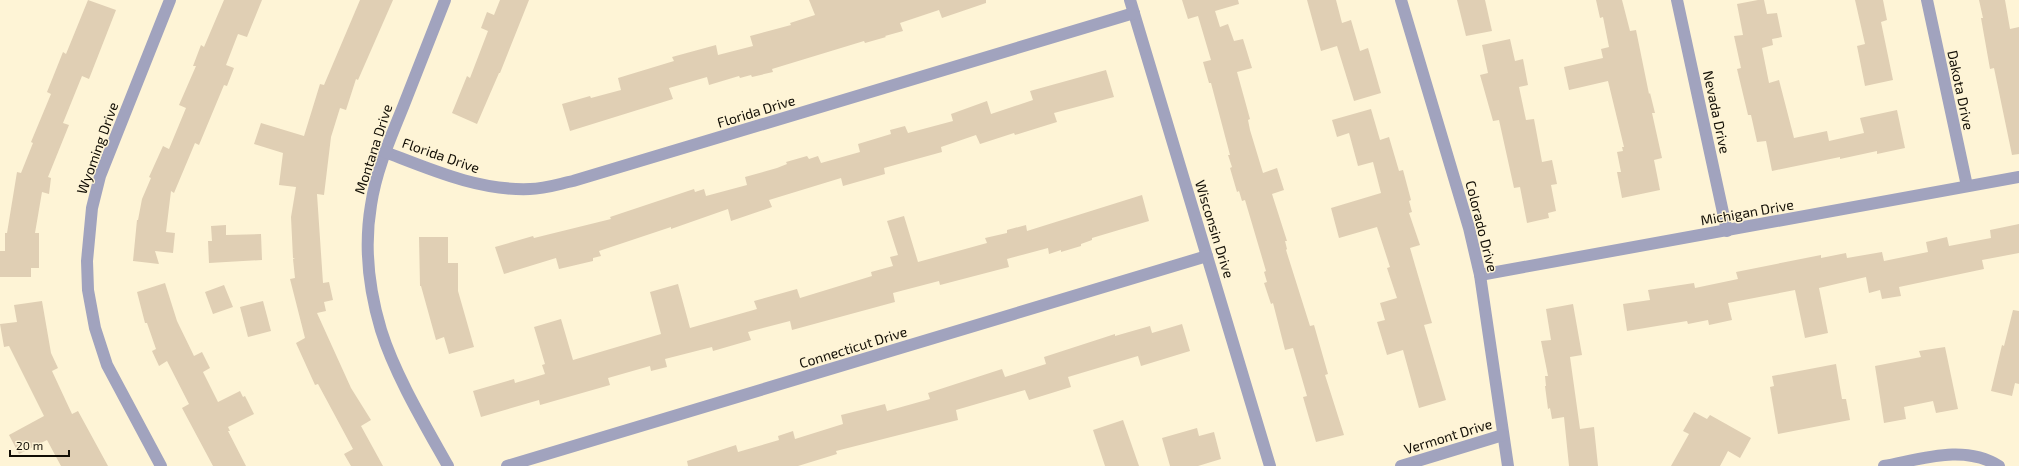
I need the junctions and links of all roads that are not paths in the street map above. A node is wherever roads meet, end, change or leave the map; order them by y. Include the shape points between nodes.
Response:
1 (170, 0) edge
2 (445, 0) edge
3 (1130, 0) edge
4 (1401, 0) edge
5 (1677, 0) edge
6 (1927, 0) edge
7 (1134, 13) junction
8 (385, 152) junction
9 (2019, 177) edge
10 (1967, 186) junction
11 (1726, 231) junction
12 (1207, 256) junction
13 (1480, 275) junction
14 (1503, 435) junction
15 (161, 466) edge
16 (448, 466) edge
17 (507, 466) edge
18 (1270, 466) edge
19 (1401, 466) edge
20 (1508, 466) edge
21 (1884, 466) edge
22 (1999, 466) edge

1 - 15 street, Wyoming Drive via 100,176 92,208 87,261 88,290 95,328 107,365
2 - 8 street, Montana Drive
3 - 7 street, Wisconsin Drive
4 - 13 street, Colorado Drive via 1470,228
5 - 11 street, Nevada Drive
6 - 10 street, Dakota Drive
7 - 8 street, Florida Drive via 573,181 531,189 492,188 453,178
7 - 12 street, Wisconsin Drive
8 - 16 street, Montana Drive via 376,179 369,228 374,304 392,358
9 - 10 street, Michigan Drive
10 - 11 street, Michigan Drive
11 - 13 street, Michigan Drive
12 - 17 street, Connecticut Drive
12 - 18 street, Wisconsin Drive
13 - 14 street, Colorado Drive
14 - 19 street, Vermont Drive
14 - 20 street, Colorado Drive
21 - 22 street via 1952,454 1972,455 1990,460

